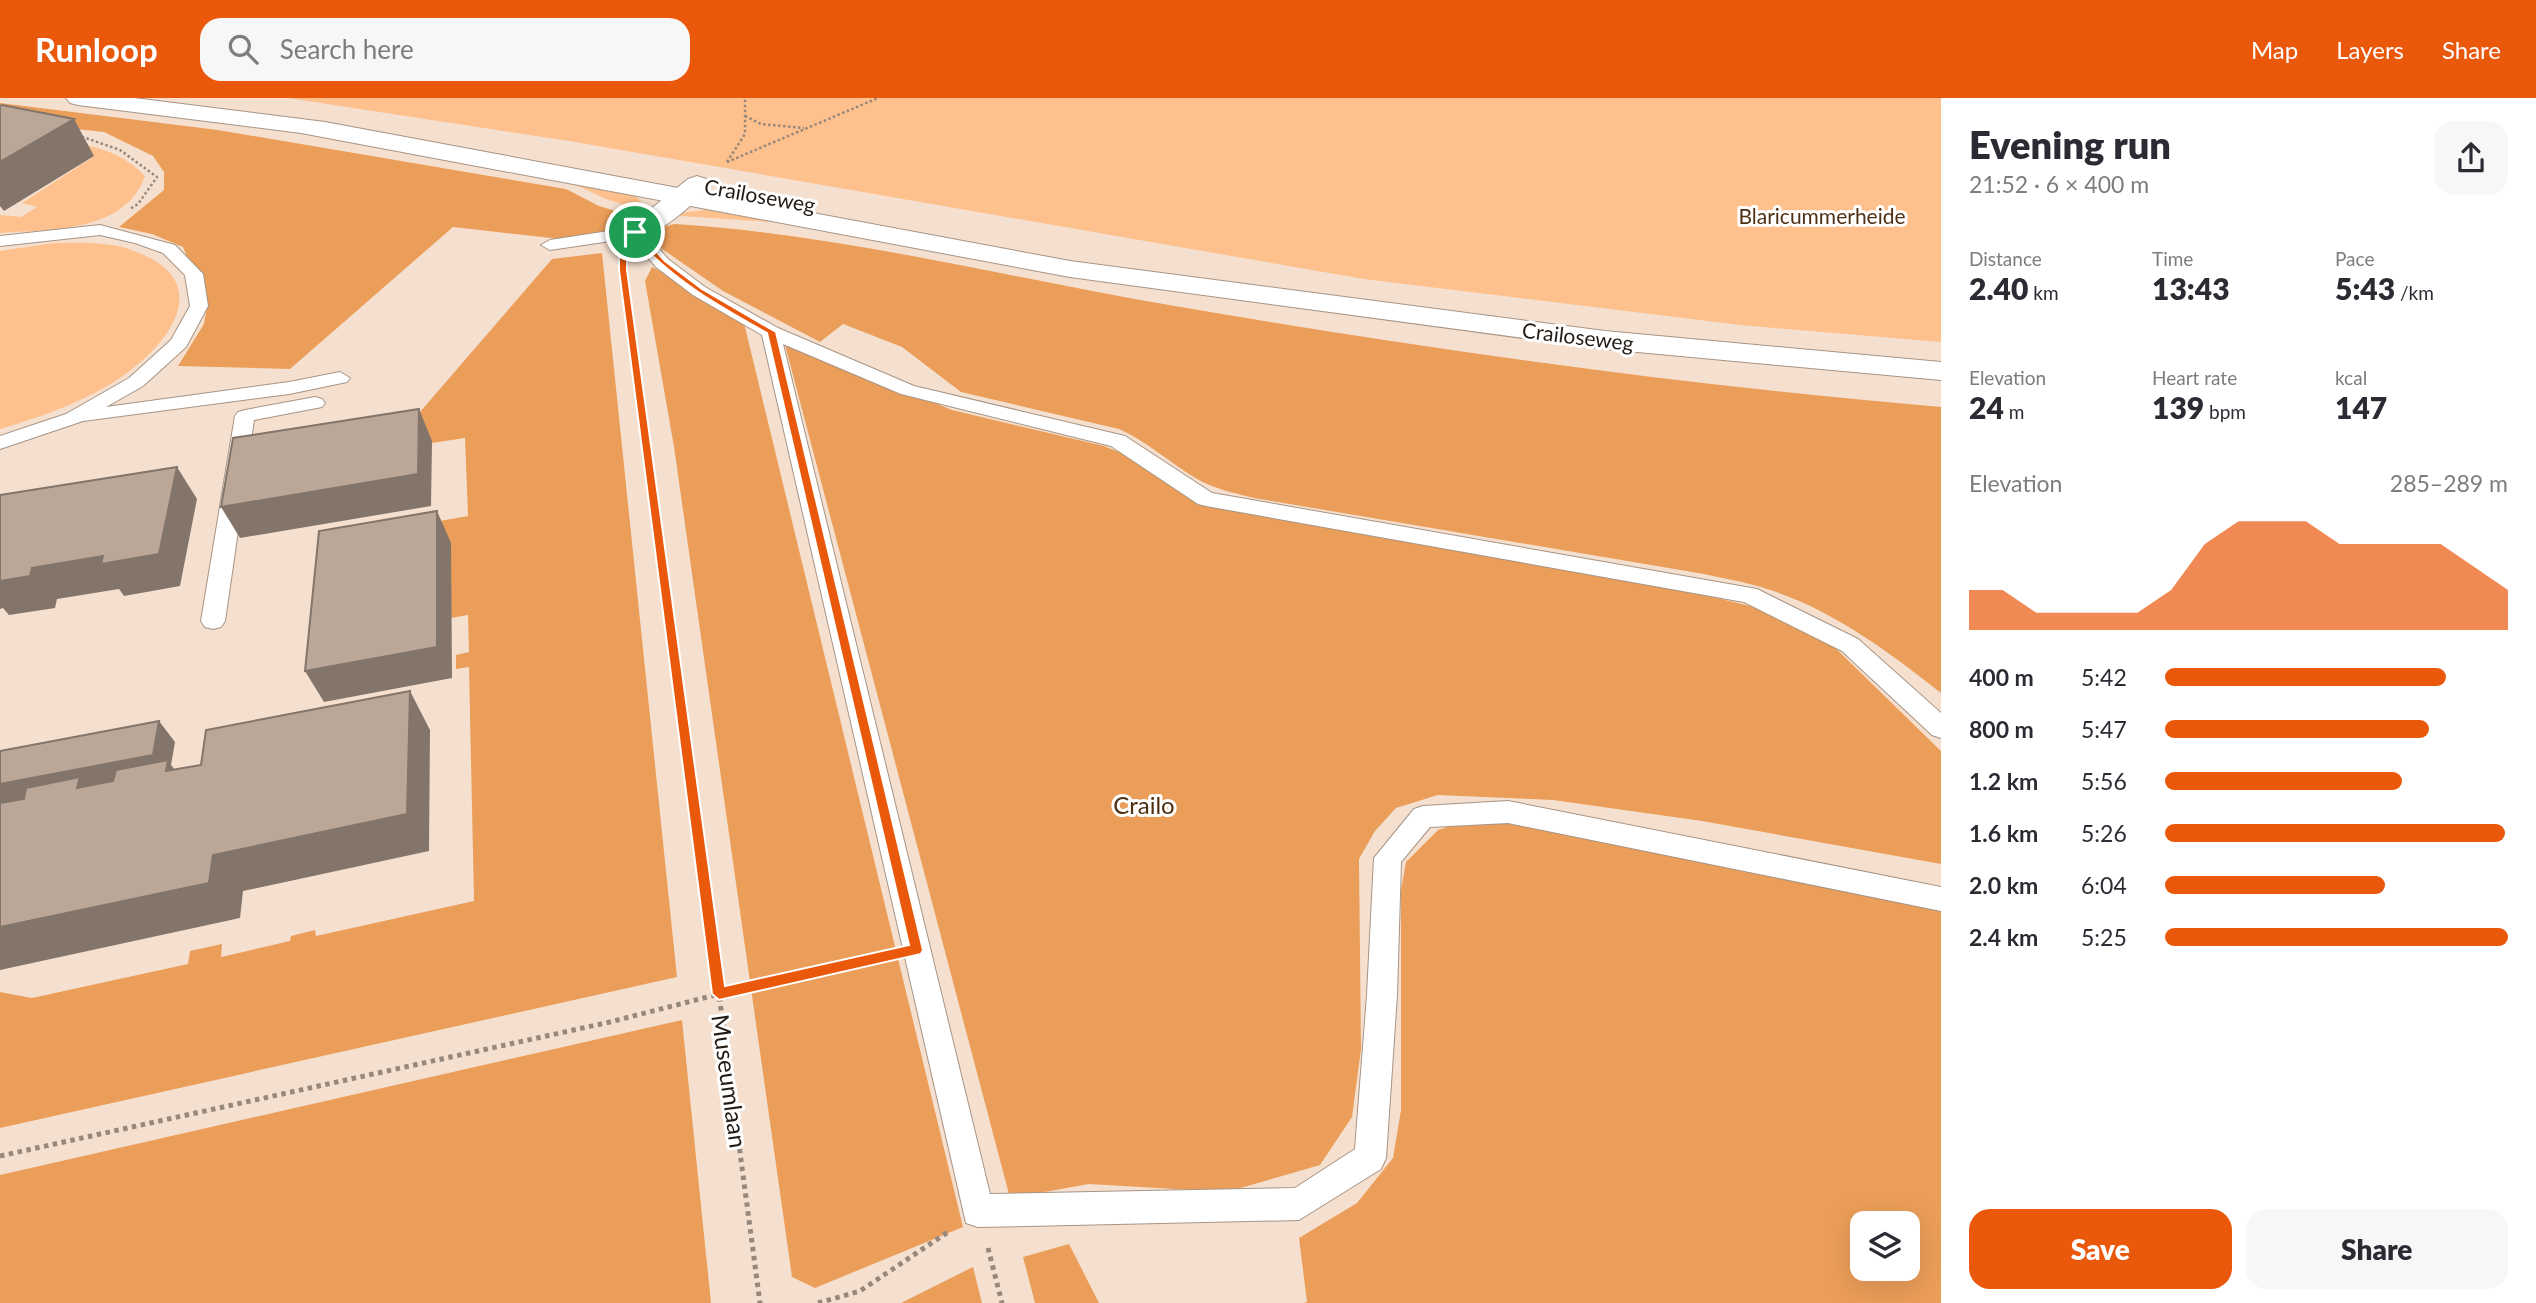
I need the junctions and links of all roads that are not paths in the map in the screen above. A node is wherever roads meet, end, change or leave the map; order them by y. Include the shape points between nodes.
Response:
1 (78, 98) edge
2 (689, 190) junction
3 (635, 232) junction
4 (0, 242) edge
5 (550, 245) dead end
6 (771, 332) junction
7 (1941, 371) edge
8 (340, 378) dead end
9 (315, 403) dead end
10 (73, 418) junction
11 (5, 442) edge
12 (0, 465) edge
13 (213, 621) dead end
14 (1941, 728) edge
15 (1941, 899) edge

1 - 2 main road, Crailoseweg via 301,126
2 - 3 main road
2 - 7 main road, Crailoseweg via 936,229 1216,289 1605,340
3 - 5 lane
3 - 6 lane via 662,263 699,291
4 - 10 lane via 100,230 170,249 194,274 199,306 179,343 136,382
6 - 14 lane via 908,390 1118,441 1206,499 1749,595 1850,645
6 - 15 lane via 978,1211 1299,1204 1370,1158 1388,858 1423,817 1508,812
8 - 10 lane
9 - 13 lane via 245,416
10 - 11 lane
11 - 12 lane

